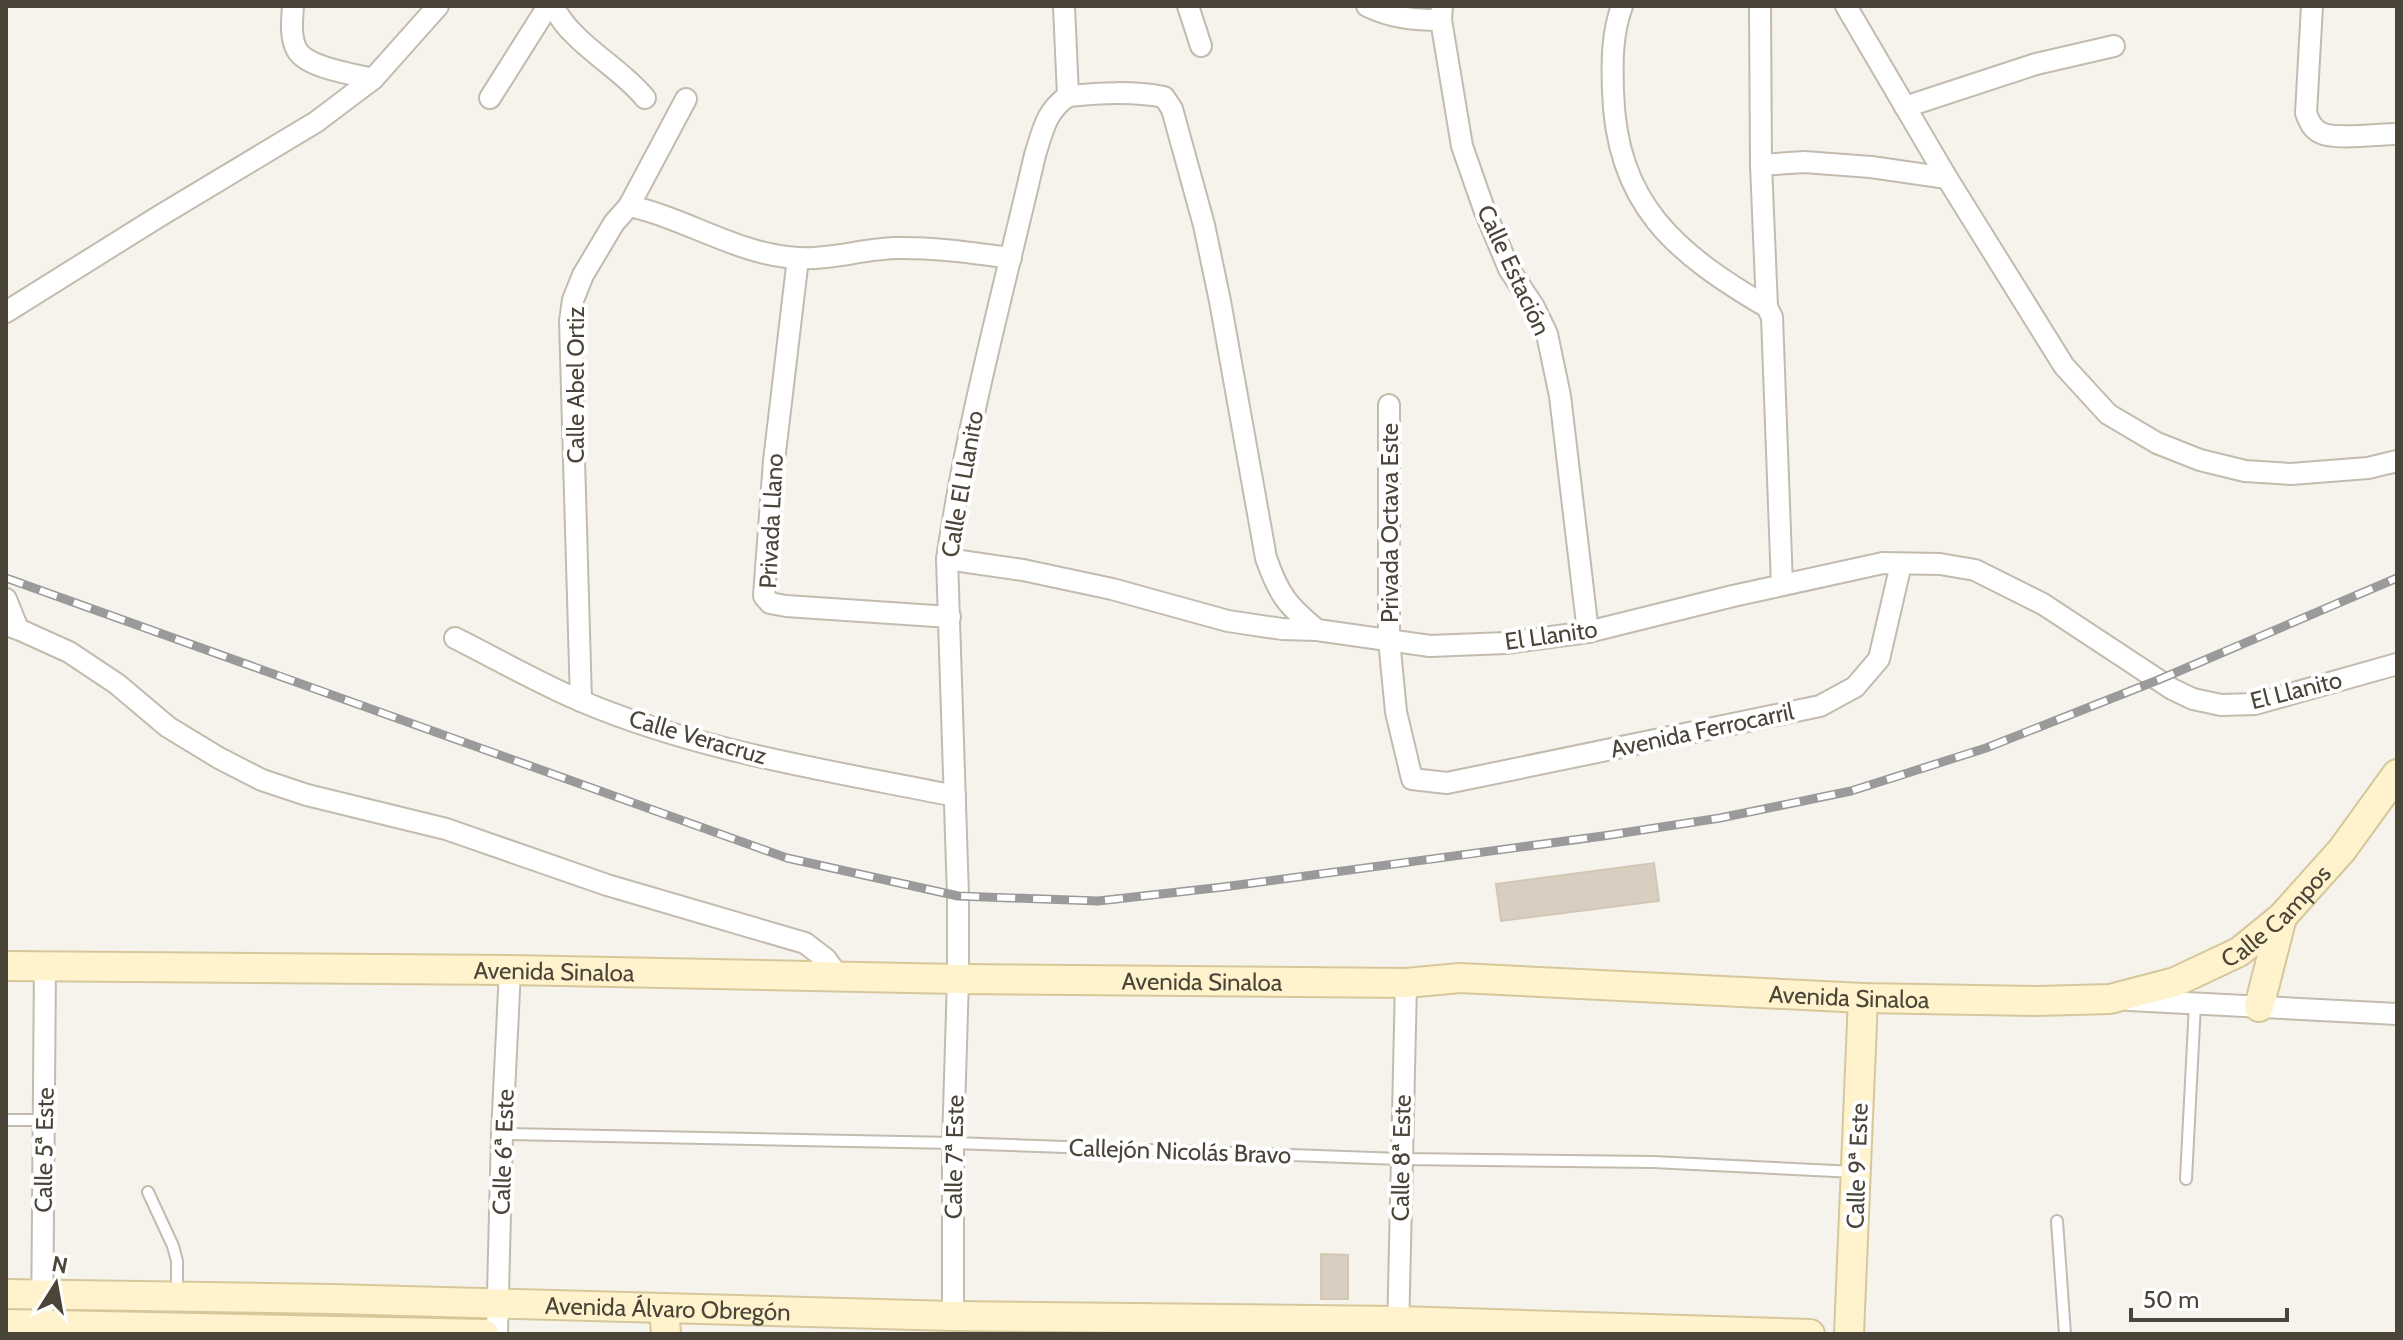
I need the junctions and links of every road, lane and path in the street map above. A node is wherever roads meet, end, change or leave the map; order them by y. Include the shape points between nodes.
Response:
1 (293, 6) edge
2 (438, 6) edge
3 (550, 6) edge
4 (1064, 6) edge
5 (1188, 6) edge
6 (1367, 6) edge
7 (1622, 6) edge
8 (1760, 6) edge
9 (1846, 6) edge
10 (2312, 6) edge
11 (1442, 13) edge
12 (1201, 46) dead end
13 (2114, 46) dead end
14 (373, 79) junction
15 (1068, 96) junction
16 (490, 98) dead end
17 (645, 98) dead end
18 (686, 99) dead end
19 (1905, 107) junction
20 (2394, 131) edge
21 (1761, 165) junction
22 (1947, 178) junction
23 (629, 206) junction
24 (798, 258) junction
25 (1011, 258) junction
26 (1767, 307) junction
27 (6, 312) edge
28 (1389, 405) dead end
29 (2397, 461) edge
30 (947, 559) junction
31 (1901, 564) junction
32 (1782, 585) junction
33 (6, 599) edge
34 (950, 617) junction
35 (12, 627) edge
36 (1317, 630) junction
37 (1588, 632) junction
38 (455, 638) dead end
39 (1389, 640) junction
40 (2397, 664) edge
41 (581, 701) junction
42 (2397, 774) edge
43 (1412, 779) joint
44 (955, 796) junction
45 (2282, 917) junction
46 (45, 965) junction
47 (6, 966) edge
48 (510, 970) junction
49 (839, 977) junction
50 (958, 979) junction
51 (1406, 983) junction
52 (1863, 998) junction
53 (2110, 999) junction
54 (2195, 1004) junction
55 (2259, 1007) junction
56 (2397, 1014) edge
57 (6, 1120) edge
58 (44, 1120) junction
59 (502, 1134) junction
60 (953, 1143) junction
61 (1401, 1159) junction
62 (1857, 1172) junction
63 (2186, 1179) dead end
64 (148, 1192) dead end
65 (2057, 1221) dead end
66 (6, 1294) edge
67 (41, 1296) junction
68 (177, 1298) junction
69 (217, 1299) junction
70 (498, 1303) junction
71 (665, 1321) edge
72 (6, 1324) edge
73 (953, 1325) edge
74 (1106, 1326) edge
75 (1398, 1328) edge
76 (42, 1329) edge
77 (211, 1329) junction
78 (484, 1334) edge
79 (497, 1334) edge
80 (1810, 1334) edge
81 (1849, 1334) edge
82 (2065, 1334) edge

1 - 14 street via 292,39 298,53 324,67
2 - 14 street
3 - 16 street
3 - 17 street via 571,32
4 - 15 street
5 - 12 street
6 - 11 street via 1409,20
7 - 26 street via 1612,59 1613,112 1619,147 1639,198 1700,265
8 - 21 street
9 - 19 street
10 - 20 street via 2306,113 2311,125 2322,134 2344,136
11 - 37 street, Calle Estación via 1462,146 1509,269 1547,334 1560,396
13 - 19 street via 2036,64
14 - 27 street via 316,122
15 - 25 street, Calle El Llanito via 1053,106 1045,124
15 - 36 street via 1149,94 1164,97 1172,109 1217,286 1266,558 1277,589
18 - 23 street, Calle Abel Ortiz
19 - 22 street
21 - 22 street via 1804,162
21 - 26 street
22 - 29 street via 2064,366 2108,414 2157,443 2245,471 2291,474
23 - 24 street via 713,238
23 - 41 street, Calle Abel Ortiz via 583,275 570,321
24 - 25 street via 896,248
24 - 34 street, Privada Llano via 764,596 786,606
25 - 30 street, Calle El Llanito via 967,444
26 - 32 street via 1773,332
28 - 39 street, Privada Octava Este
30 - 34 street, Calle El Llanito
30 - 36 street, El Llanito via 1112,589 1228,621
31 - 32 street, El Llanito via 1883,563
31 - 40 street, El Llanito via 1975,570 2043,604 2172,689 2221,705 2255,704
31 - 43 street, Avenida Ferrocarril via 1879,659 1855,687 1820,706 1447,783
32 - 37 street, El Llanito
33 - 35 street
34 - 44 street, Calle El Llanito
35 - 49 street via 69,652 168,727 262,780 446,829 607,885 805,943
36 - 39 street, El Llanito
37 - 39 street, El Llanito via 1506,643 1430,646
38 - 41 street, Calle Veracruz
39 - 43 street, Privada Octava Este via 1396,712
41 - 44 street, Calle Veracruz via 697,740
42 - 45 street, Calle Campos via 2342,850
44 - 50 street, Calle El Llanito
45 - 53 street, Calle Campos via 2239,952 2175,982
45 - 55 street
46 - 47 street, Avenida Sinaloa
46 - 48 street, Avenida Sinaloa
46 - 58 street, Calle 5ª Este
48 - 49 street, Avenida Sinaloa
48 - 59 street, Calle 6ª Este
49 - 50 street, Avenida Sinaloa
50 - 51 street, Avenida Sinaloa
50 - 60 street, Calle 7ª Este
51 - 52 street, Avenida Sinaloa via 1460,978
51 - 61 street, Calle 8ª Este
52 - 53 street, Avenida Sinaloa
52 - 62 street, Calle 9ª Este
53 - 54 street, Avenida Sinaloa
54 - 55 street, Avenida Sinaloa
54 - 63 lane
55 - 56 street, Avenida Sinaloa
57 - 58 lane
58 - 67 street, Calle 5ª Este
59 - 60 lane, Callejón Nicolás Bravo
59 - 70 street, Calle 6ª Este
60 - 61 lane, Callejón Nicolás Bravo
60 - 73 street, Calle 7ª Este
61 - 62 lane, Callejón Nicolás Bravo via 1653,1162
61 - 75 street, Calle 8ª Este
62 - 81 street, Calle 9ª Este
64 - 68 lane via 173,1246
65 - 82 lane
66 - 67 street, Avenida Álvaro Obregón
67 - 68 street, Avenida Álvaro Obregón
67 - 76 street, Calle 5ª Este
68 - 69 street, Avenida Álvaro Obregón
69 - 70 street, Avenida Álvaro Obregón
69 - 77 street
70 - 71 street, Avenida Álvaro Obregón
70 - 79 street, Calle 6ª Este
71 - 73 street, Avenida Álvaro Obregón
72 - 76 street
73 - 74 street, Avenida Álvaro Obregón
74 - 75 street, Avenida Álvaro Obregón
75 - 80 street, Avenida Álvaro Obregón
76 - 77 street
77 - 78 street

